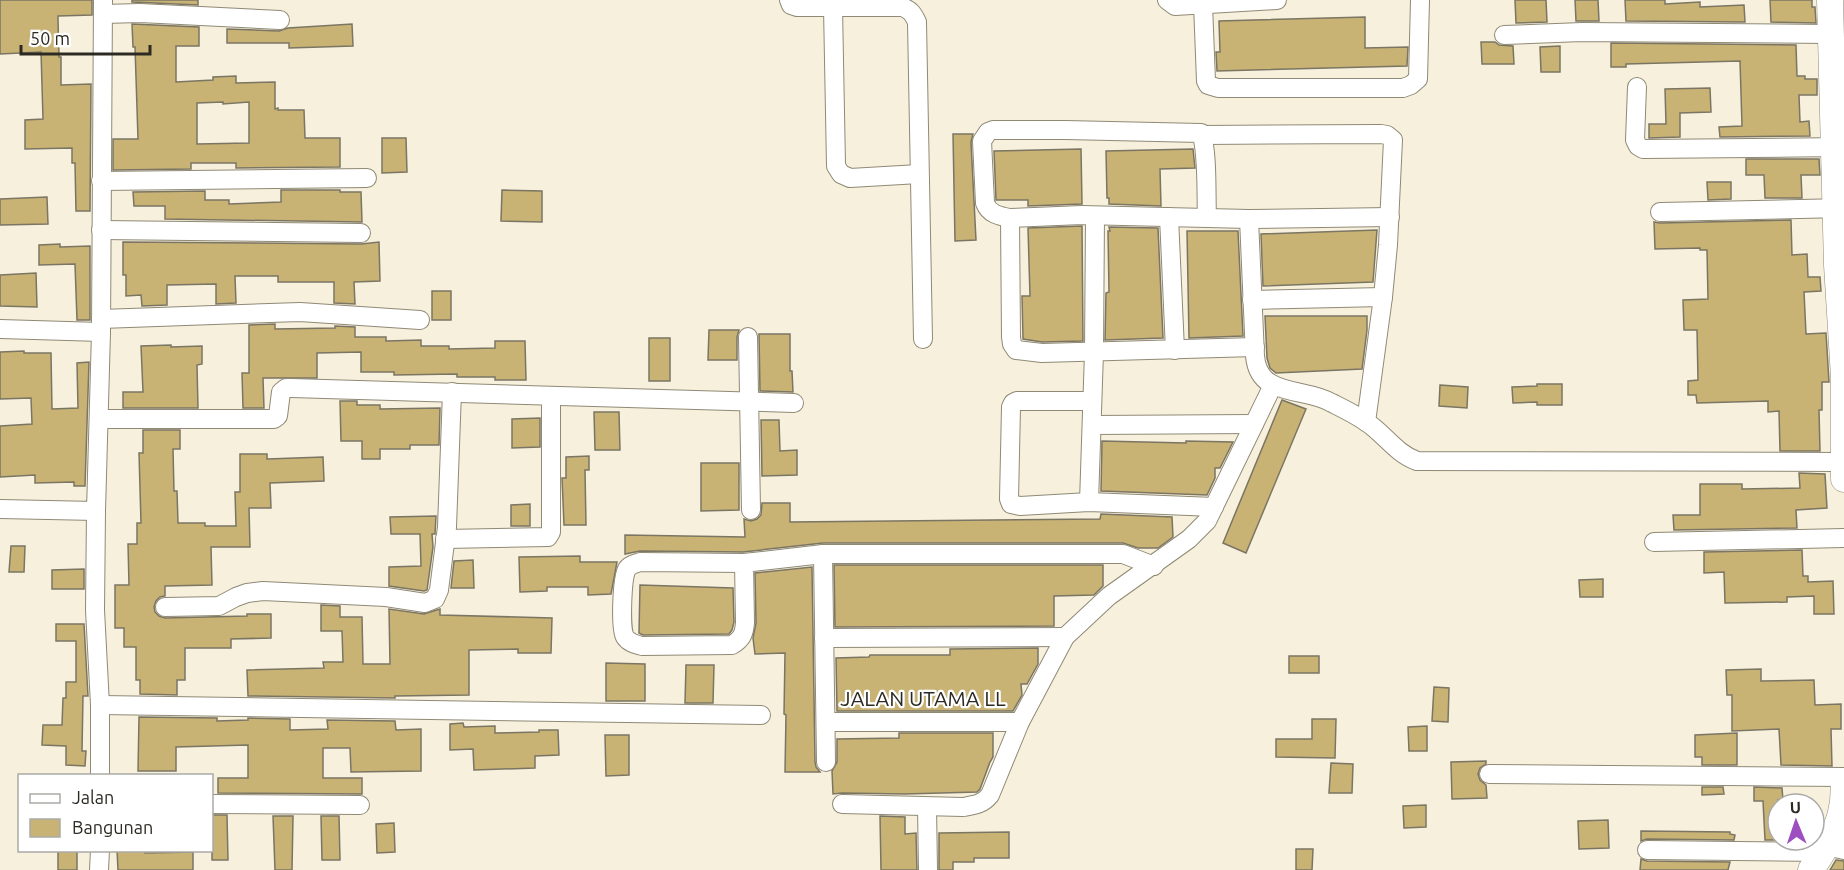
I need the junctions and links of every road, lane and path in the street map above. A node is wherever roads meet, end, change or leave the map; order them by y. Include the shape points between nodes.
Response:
1 (789, 0) edge
2 (1167, 0) edge
3 (1277, 0) edge
4 (1420, 0) edge
5 (1830, 0) edge
6 (1203, 4) junction
7 (103, 7) edge
8 (833, 7) junction
9 (280, 20) dead end
10 (1830, 34) junction
11 (1504, 35) dead end
12 (1637, 87) dead end
13 (1838, 89) edge
14 (1202, 135) junction
15 (1839, 147) edge
16 (919, 174) junction
17 (367, 178) dead end
18 (101, 181) junction
19 (1840, 208) edge
20 (1660, 212) dead end
21 (1095, 216) junction
22 (1169, 217) junction
23 (1390, 217) junction
24 (1010, 218) junction
25 (1207, 218) junction
26 (1249, 219) junction
27 (101, 230) junction
28 (361, 232) dead end
29 (1840, 265) edge
30 (1383, 297) junction
31 (1252, 300) junction
32 (420, 320) dead end
33 (101, 326) junction
34 (0, 329) edge
35 (748, 338) dead end
36 (922, 339) dead end
37 (1255, 347) junction
38 (1175, 350) junction
39 (1094, 352) junction
40 (1844, 377) edge
41 (1273, 385) junction
42 (452, 392) junction
43 (551, 396) junction
44 (1092, 401) junction
45 (749, 402) junction
46 (794, 403) dead end
47 (100, 419) junction
48 (1366, 422) junction
49 (1254, 424) junction
50 (1092, 425) junction
51 (1844, 462) edge
52 (1844, 479) edge
53 (1089, 502) junction
54 (1214, 507) junction
55 (0, 509) edge
56 (751, 510) dead end
57 (96, 511) junction
58 (1844, 538) edge
59 (445, 539) junction
60 (1654, 542) dead end
61 (823, 554) junction
62 (744, 563) junction
63 (1154, 566) junction
64 (165, 608) dead end
65 (1065, 637) junction
66 (824, 638) junction
67 (100, 705) junction
68 (761, 715) dead end
69 (826, 722) junction
70 (1020, 722) junction
71 (826, 762) dead end
72 (100, 774) edge
73 (1489, 774) dead end
74 (1844, 777) edge
75 (1844, 784) edge
76 (213, 804) edge
77 (842, 804) dead end
78 (360, 805) dead end
79 (927, 807) junction
80 (1647, 850) dead end
81 (100, 852) edge
82 (1826, 855) edge
83 (99, 870) edge
84 (928, 870) edge

1 - 8 street via 797,7
2 - 6 street via 1175,6
3 - 6 street
4 - 6 street via 1418,79 1403,88 1218,88 1208,84
5 - 10 street
7 - 9 street via 140,13
7 - 18 street
8 - 16 street via 902,7 913,14 917,22
8 - 16 street via 836,166 850,178
10 - 11 street
10 - 13 street
12 - 15 street via 1635,140 1643,149
13 - 15 street
14 - 23 street via 1387,135 1393,140
14 - 24 street via 990,131 982,141 985,203 993,213
14 - 25 street
15 - 19 street
16 - 36 street
17 - 18 street
18 - 27 street
19 - 20 street
19 - 29 street
21 - 22 street
21 - 24 street
21 - 39 street
22 - 25 street
22 - 38 street
23 - 26 street
23 - 30 street
24 - 39 street via 1014,348 1042,353
25 - 26 street
26 - 31 street
27 - 28 street
27 - 33 street
29 - 40 street
30 - 31 street
30 - 48 street
31 - 37 street
32 - 33 street via 300,312
33 - 34 street
33 - 47 street
35 - 45 street
37 - 38 street
37 - 41 street via 1258,369
38 - 39 street
39 - 44 street
40 - 51 street
41 - 48 street via 1329,401
41 - 49 street
42 - 43 street
42 - 47 street via 286,388 281,392 278,416 274,419
42 - 59 street
43 - 45 street
43 - 59 street via 548,537
44 - 50 street
44 - 53 street via 1017,401 1011,407 1011,504
45 - 46 street
45 - 56 street
47 - 57 street
48 - 51 street via 1405,456 1417,461
49 - 50 street
49 - 54 street
50 - 53 street
51 - 52 street
53 - 54 street
54 - 63 street via 1207,521 1189,539
55 - 57 street
57 - 67 street via 95,610
58 - 60 street
59 - 64 street via 438,595 432,602 263,591 247,593 219,606
61 - 62 street
61 - 63 street via 1123,554
61 - 66 street
62 - 62 street via 745,631 741,640 732,645 642,646 628,641 624,635 621,620 625,574 631,565
63 - 65 street via 1109,596
65 - 66 street
65 - 70 street
66 - 69 street
67 - 68 street
67 - 72 street
69 - 70 street, JALAN UTAMA LL
69 - 71 street
70 - 79 street via 986,801 963,807
73 - 74 street
75 - 82 street via 1838,824
76 - 78 street
77 - 79 street
79 - 84 street
80 - 82 street
81 - 83 street

